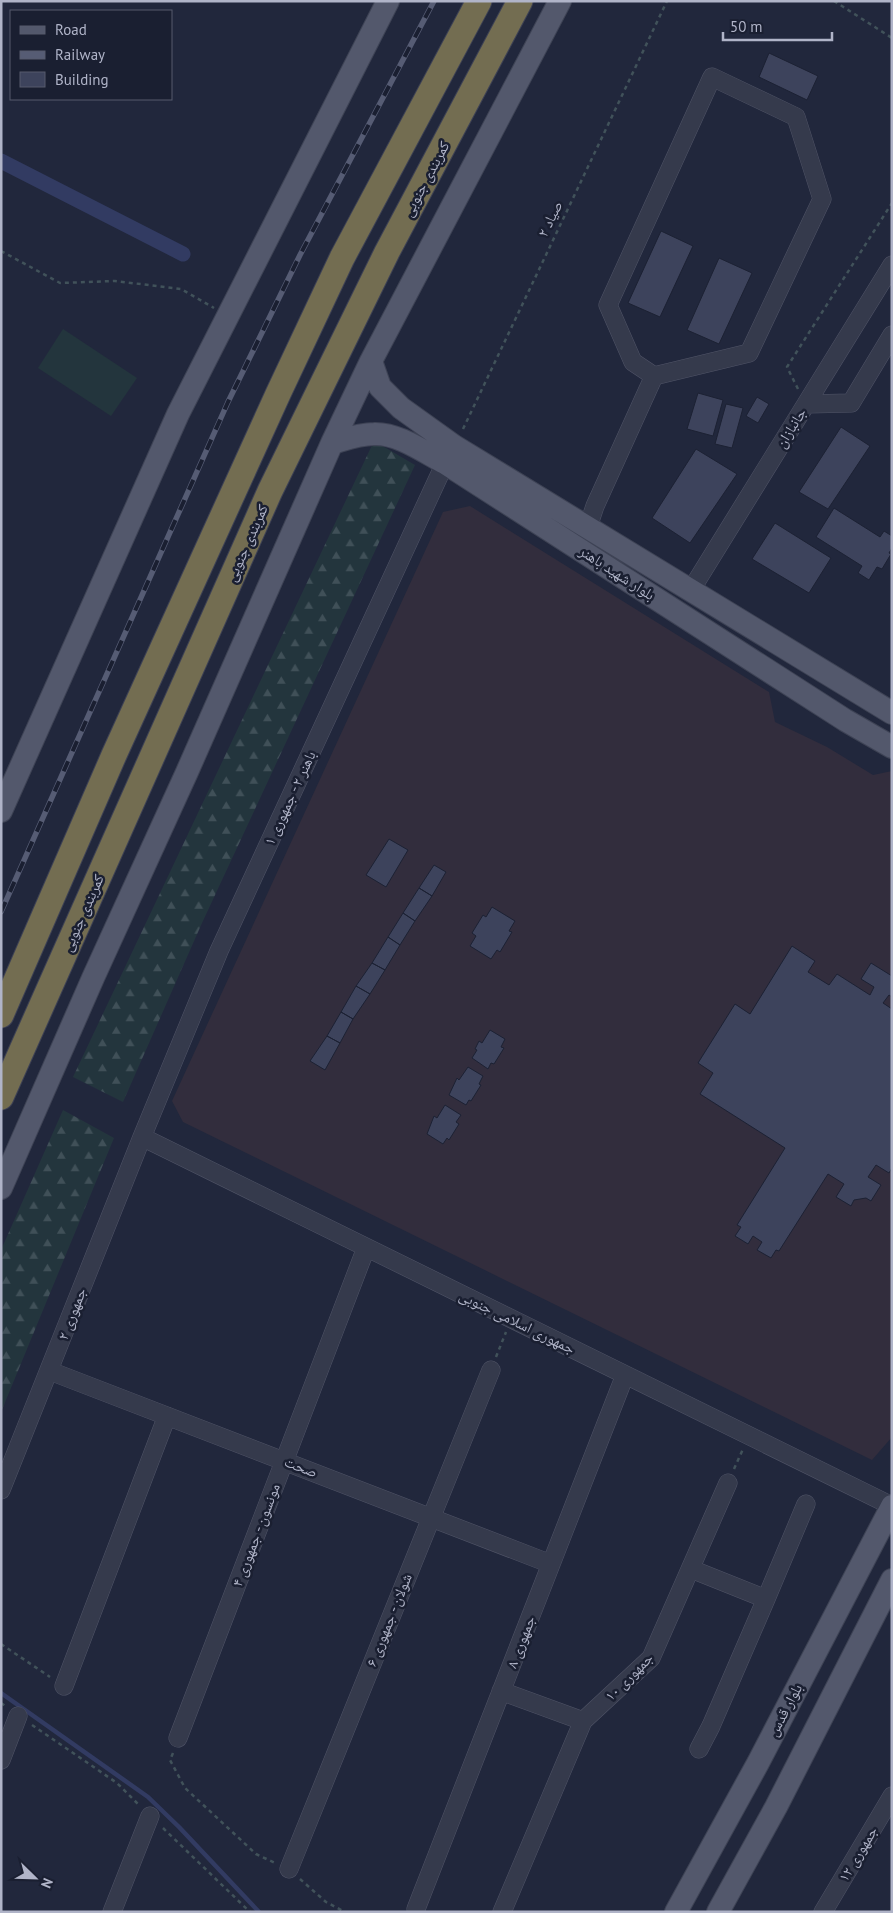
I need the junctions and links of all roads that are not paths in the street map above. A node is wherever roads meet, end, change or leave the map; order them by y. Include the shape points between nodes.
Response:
1 (388, 1) edge
2 (479, 1) edge
3 (520, 1) edge
4 (560, 1) edge
5 (892, 266) edge
6 (892, 335) edge
7 (371, 361) junction
8 (654, 376) junction
9 (806, 404) junction
10 (332, 443) junction
11 (450, 455) junction
12 (588, 527) junction
13 (691, 590) junction
14 (892, 713) edge
15 (892, 747) edge
16 (1, 812) edge
17 (1, 1015) edge
18 (1, 1097) edge
19 (142, 1137) junction
20 (1, 1188) edge
21 (366, 1248) junction
22 (491, 1370) road end
23 (50, 1371) junction
24 (625, 1375) junction
25 (167, 1416) junction
26 (284, 1461) junction
27 (728, 1483) road end
28 (1, 1490) edge
29 (806, 1504) dead end
30 (892, 1506) edge
31 (431, 1517) junction
32 (551, 1564) junction
33 (691, 1569) junction
34 (892, 1580) edge
35 (766, 1599) junction
36 (64, 1686) road end
37 (501, 1691) junction
38 (18, 1716) road end
39 (583, 1721) junction
40 (178, 1738) road end
41 (699, 1749) dead end
42 (1, 1760) edge
43 (892, 1796) edge
44 (150, 1816) road end
45 (289, 1869) road end
46 (416, 1909) dead end
47 (112, 1912) edge
48 (502, 1912) edge
49 (676, 1912) edge
50 (718, 1912) edge
51 (823, 1912) edge

1 - 16 main road via 178,414
2 - 17 highway via 342,258 114,755
3 - 18 highway, کمربندی جنوبی via 387,252 270,492
4 - 7 main road
5 - 9 street, جانبازان
6 - 9 street via 852,403
7 - 10 main road
7 - 11 main road, بلوار شهید باهنر via 380,387
8 - 8 street via 749,353 822,199 796,117 712,77 608,305 633,362
8 - 12 street
9 - 13 street, جانبازان
10 - 11 main road, بلوار شهید باهنر via 376,434
10 - 20 main road
11 - 12 main road, بلوار شهید باهنر
11 - 15 main road, بلوار شهید باهنر via 845,720
11 - 19 street, باهنر ۲ - جمهوری ۱ via 218,951
12 - 13 main road, بلوار شهید باهنر
13 - 14 main road, بلوار شهید باهنر
19 - 21 street, جمهوری اسلامی جنوبی
19 - 23 street, جمهوری ۲
21 - 24 street, جمهوری اسلامی جنوبی
21 - 26 street, مونسون - جمهوری ۴
22 - 31 street, شولان - جمهوری ۶
23 - 25 street, صحت
23 - 28 street, جمهوری ۲
24 - 30 street, جمهوری اسلامی جنوبی
24 - 32 street, جمهوری ۸
25 - 26 street, صحت
25 - 36 street
26 - 31 street, صحت
26 - 40 street, مونسون - جمهوری ۴
27 - 33 street, جمهوری ۱۰
29 - 35 street
30 - 49 main road, بلوار قدس
31 - 32 street, صحت
31 - 45 street, شولان - جمهوری ۶
32 - 37 street, جمهوری ۸
33 - 35 street
33 - 39 street, جمهوری ۱۰ via 652,1658
34 - 50 main road via 776,1807
35 - 41 street
37 - 39 street
37 - 46 street, جمهوری ۸
38 - 42 street
39 - 48 street, جمهوری ۱۰
43 - 51 street, جمهوری ۱۲
44 - 47 street

